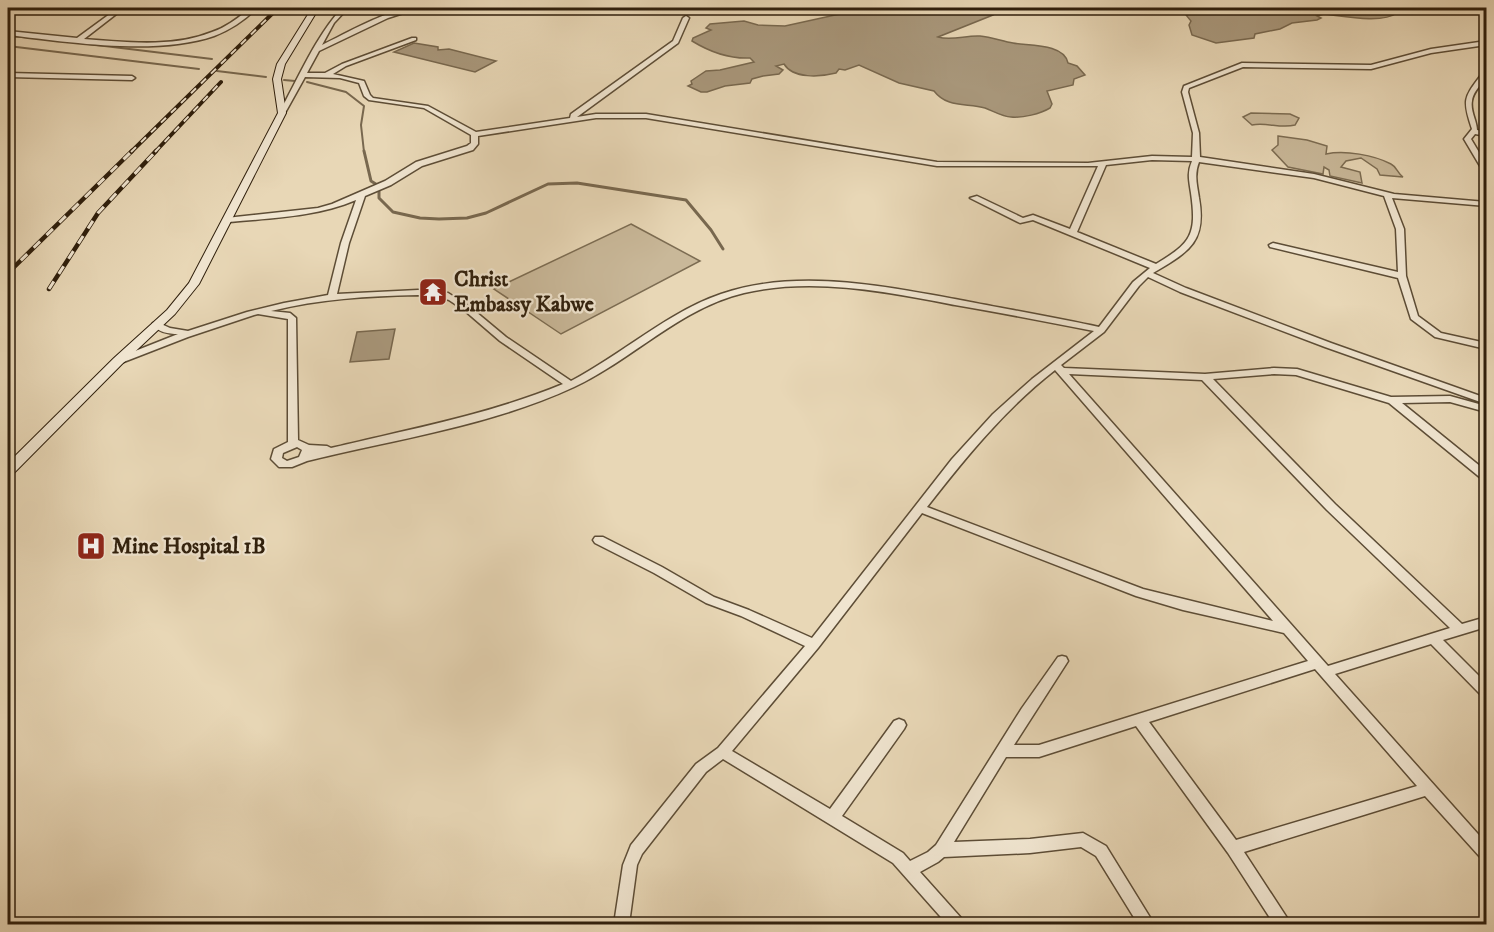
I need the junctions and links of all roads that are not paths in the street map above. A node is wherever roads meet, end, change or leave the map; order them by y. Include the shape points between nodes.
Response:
1 (121, 8) edge
2 (254, 8) edge
3 (315, 8) edge
4 (345, 8) edge
5 (416, 8) edge
6 (686, 18) dead end
7 (8, 33) edge
8 (80, 39) junction
9 (414, 39) dead end
10 (1486, 44) edge
11 (315, 51) junction
12 (8, 75) edge
13 (303, 75) junction
14 (325, 76) junction
15 (1486, 76) edge
16 (132, 78) dead end
17 (282, 113) junction
18 (574, 120) junction
19 (1474, 132) junction
20 (475, 134) junction
21 (1486, 134) edge
22 (1196, 159) junction
23 (1103, 164) junction
24 (1485, 165) edge
25 (366, 191) junction
26 (1387, 194) junction
27 (974, 198) dead end
28 (1486, 204) edge
29 (229, 219) junction
30 (1072, 234) junction
31 (1273, 245) dead end
32 (1157, 268) junction
33 (1147, 273) junction
34 (1402, 276) junction
35 (332, 295) junction
36 (244, 313) junction
37 (156, 325) junction
38 (1101, 330) junction
39 (191, 331) junction
40 (1486, 346) edge
41 (118, 361) junction
42 (1060, 369) junction
43 (1205, 377) junction
44 (571, 385) junction
45 (1391, 400) junction
46 (1486, 401) edge
47 (1486, 409) edge
48 (293, 444) junction
49 (305, 453) junction
50 (8, 471) edge
51 (1486, 476) edge
52 (920, 508) junction
53 (599, 540) dead end
54 (1486, 622) edge
55 (1287, 629) junction
56 (1460, 630) junction
57 (1433, 638) junction
58 (814, 644) junction
59 (1062, 662) dead end
60 (1322, 668) junction
61 (1486, 691) edge
62 (1140, 719) junction
63 (900, 724) dead end
64 (1003, 751) junction
65 (723, 752) junction
66 (1428, 789) junction
67 (832, 818) junction
68 (1233, 848) junction
69 (941, 850) junction
70 (1486, 853) edge
71 (910, 869) junction
72 (624, 923) edge
73 (957, 924) edge
74 (1146, 924) edge
75 (1283, 924) edge

1 - 8 street
2 - 8 street via 228,27 196,38 154,42
3 - 17 street via 281,64 277,79
4 - 11 street
5 - 11 street via 386,17
6 - 18 street via 676,42 573,115
7 - 8 street
9 - 14 street via 344,64
10 - 22 street via 1431,51 1371,67 1250,64 1198,80 1189,84 1185,92 1196,133
11 - 13 street
12 - 16 street
13 - 14 street
13 - 17 street
14 - 20 street via 357,80 371,99 426,107
15 - 19 street via 1468,102
17 - 29 street
18 - 20 street
18 - 23 street via 653,116 955,166
19 - 21 street
19 - 24 street via 1467,139
20 - 25 street via 470,148 419,164
22 - 23 street via 1152,158
22 - 26 street via 1314,176
22 - 32 street via 1191,173 1197,208 1195,235
23 - 30 street
25 - 29 street via 318,210
25 - 35 street via 345,243
26 - 28 street
26 - 34 street via 1400,229
27 - 30 street via 1023,221 1033,217
29 - 37 street via 194,284
30 - 32 street
31 - 34 street
32 - 33 street
33 - 38 street
33 - 46 street via 1328,345
34 - 40 street via 1414,317 1421,324 1438,334
35 - 36 street
35 - 44 street via 444,295
36 - 39 street
36 - 48 street via 275,313 292,318
37 - 39 street via 168,331
37 - 41 street
38 - 42 street
38 - 44 street via 850,284 768,286 720,297
39 - 41 street
41 - 50 street
42 - 43 street
42 - 52 street via 1035,381 997,416
42 - 55 street
43 - 45 street via 1297,372
43 - 56 street via 1331,507
44 - 49 street via 475,417 336,450
45 - 47 street via 1450,399
45 - 51 street
48 - 49 street via 302,444
48 - 49 street via 278,451 278,462 288,465
52 - 55 street via 1140,593
52 - 58 street
53 - 58 street via 710,600
54 - 56 street
55 - 60 street
56 - 57 street
57 - 60 street
57 - 61 street
58 - 65 street
59 - 64 street
60 - 62 street
60 - 66 street
62 - 64 street via 1039,751
62 - 68 street
63 - 67 street
64 - 69 street
65 - 67 street
65 - 72 street via 682,789 636,850 630,865
66 - 68 street
66 - 70 street
67 - 71 street
68 - 75 street
69 - 71 street
69 - 74 street via 1083,840 1101,851
71 - 73 street

